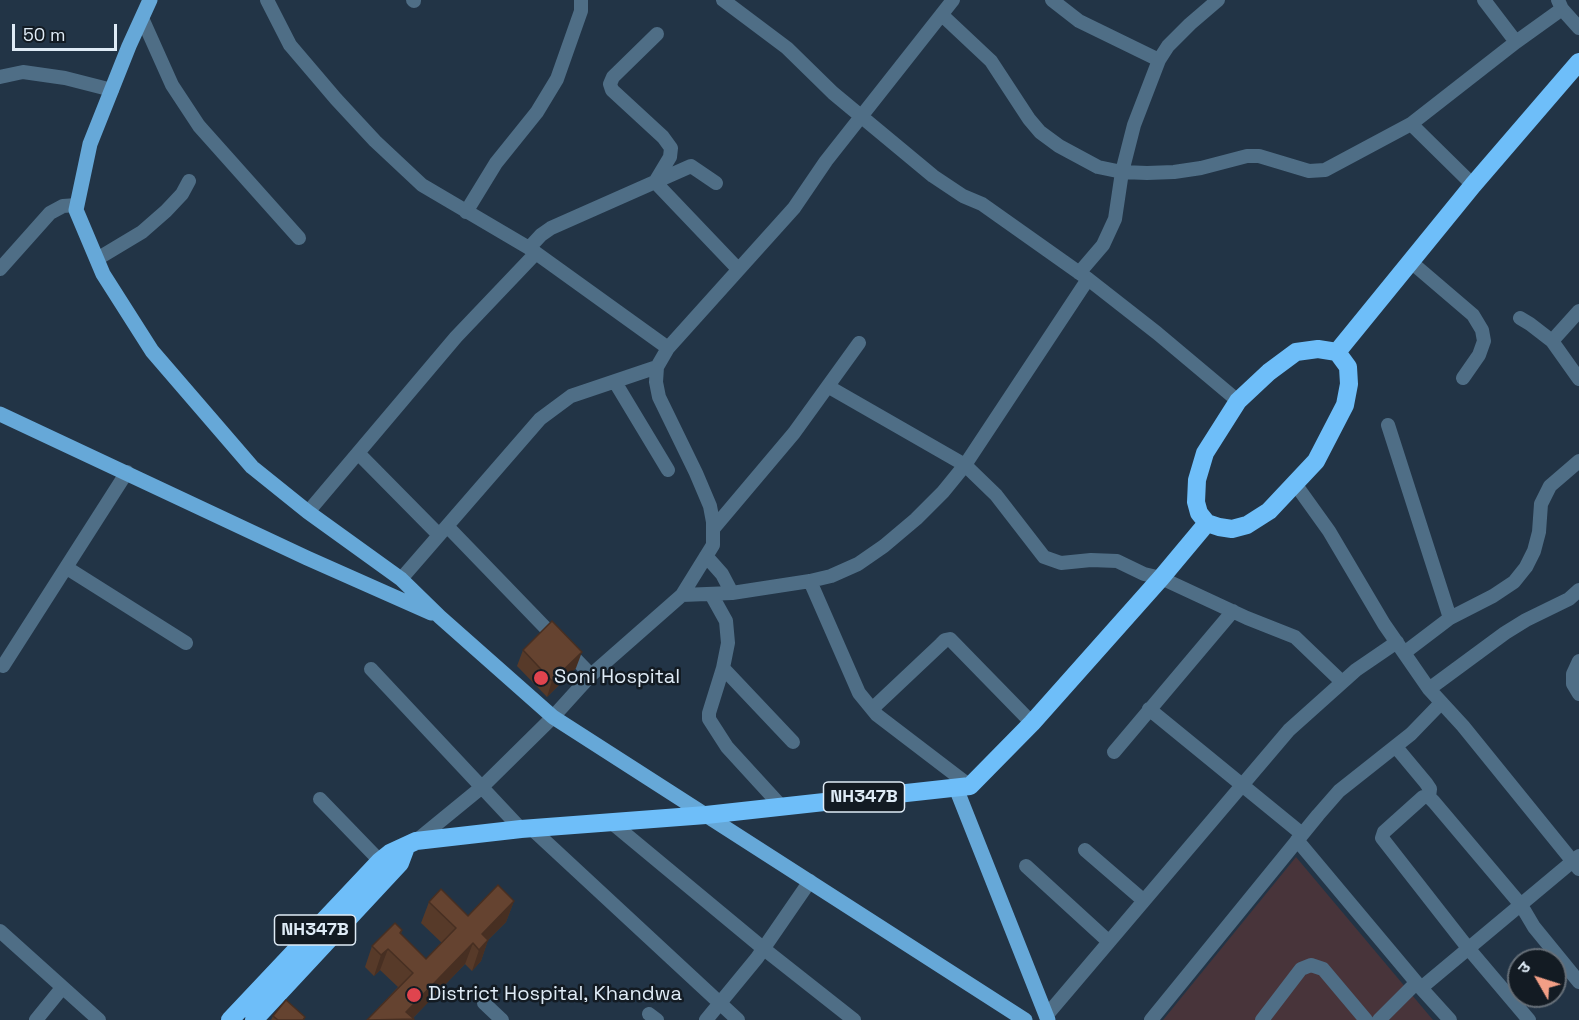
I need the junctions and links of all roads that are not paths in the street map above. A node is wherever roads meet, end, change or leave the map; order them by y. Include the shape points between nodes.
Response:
1 (150, 0) edge
2 (267, 0) edge
3 (581, 0) edge
4 (723, 0) edge
5 (953, 0) edge
6 (1052, 0) edge
7 (1218, 0) edge
8 (1484, 0) edge
9 (1560, 4) edge
10 (942, 15) junction
11 (142, 18) junction
12 (1579, 28) edge
13 (657, 34) dead end
14 (1516, 42) junction
15 (1159, 60) junction
16 (1579, 62) edge
17 (0, 77) edge
18 (111, 90) junction
19 (862, 115) junction
20 (1411, 124) junction
21 (1122, 172) junction
22 (189, 181) dead end
23 (655, 182) junction
24 (716, 183) dead end
25 (1473, 185) junction
26 (77, 205) junction
27 (466, 212) junction
28 (299, 238) dead end
29 (532, 251) junction
30 (97, 259) junction
31 (1411, 262) junction
32 (0, 269) edge
33 (738, 269) junction
34 (1084, 276) junction
35 (1579, 311) edge
36 (1520, 318) dead end
37 (1552, 341) junction
38 (859, 343) dead end
39 (668, 348) junction
40 (1337, 352) junction
41 (657, 367) junction
42 (1463, 378) dead end
43 (1579, 379) edge
44 (615, 382) junction
45 (829, 387) junction
46 (1238, 401) junction
47 (0, 414) edge
48 (1388, 425) dead end
49 (358, 453) junction
50 (1579, 461) edge
51 (965, 465) junction
52 (668, 470) dead end
53 (127, 472) junction
54 (1296, 484) junction
55 (308, 512) junction
56 (1208, 523) junction
57 (713, 529) junction
58 (443, 530) junction
59 (706, 556) junction
60 (67, 568) junction
61 (1161, 578) junction
62 (401, 579) junction
63 (810, 581) junction
64 (732, 593) junction
65 (711, 594) junction
66 (682, 595) junction
67 (1576, 597) edge
68 (1233, 611) junction
69 (440, 617) junction
70 (1450, 618) junction
71 (186, 643) dead end
72 (1400, 648) junction
73 (1579, 661) edge
74 (3, 666) dead end
75 (723, 668) junction
76 (371, 669) dead end
77 (591, 675) junction
78 (1342, 682) junction
79 (1429, 689) junction
80 (1579, 693) edge
81 (1441, 702) junction
82 (872, 709) junction
83 (1149, 709) junction
84 (553, 717) junction
85 (1032, 723) junction
86 (793, 742) dead end
87 (1396, 747) junction
88 (1114, 752) dead end
89 (1242, 784) junction
90 (482, 787) junction
91 (963, 787) junction
92 (1429, 796) junction
93 (320, 799) dead end
94 (781, 806) junction
95 (706, 815) junction
96 (611, 822) junction
97 (526, 829) junction
98 (1300, 837) junction
99 (411, 844) junction
100 (1085, 850) dead end
101 (380, 861) junction
102 (1577, 862) edge
103 (1026, 866) dead end
104 (810, 881) junction
105 (1143, 900) junction
106 (1521, 904) junction
107 (0, 931) edge
108 (1108, 941) junction
109 (1468, 948) junction
110 (764, 949) junction
111 (1579, 982) edge
112 (1418, 985) junction
113 (62, 988) junction
114 (483, 1003) dead end
115 (719, 1003) junction
116 (1047, 1018) edge
117 (36, 1020) edge
118 (99, 1020) edge
119 (230, 1020) edge
120 (254, 1020) edge
121 (502, 1020) edge
122 (706, 1020) edge
123 (738, 1020) edge
124 (854, 1020) edge
125 (1025, 1020) edge
126 (1151, 1020) edge
127 (1262, 1020) edge
128 (1366, 1020) edge
129 (1379, 1020) edge
130 (1450, 1020) edge
131 (1529, 1020) edge

1 - 11 main road
2 - 27 street via 290,45 375,141 422,185
3 - 27 street via 581,11 557,79 537,112 495,163
4 - 19 street via 787,48
5 - 10 street
6 - 15 street via 1079,21
7 - 15 street via 1168,46
8 - 14 street
9 - 12 street
9 - 14 street
10 - 19 street
10 - 21 street via 991,61 1040,132 1081,160
11 - 18 main road
11 - 28 street via 172,85 199,126
13 - 23 street via 610,84 671,148
14 - 20 street
15 - 21 street via 1134,125
16 - 25 highway
17 - 18 street via 23,72
18 - 26 main road via 90,144
19 - 33 street via 794,208
19 - 34 street via 933,176 982,204
20 - 21 street via 1325,170 1309,171 1247,156 1174,172
20 - 25 street
21 - 34 street via 1115,219
22 - 30 street via 182,194 142,232
23 - 24 street via 691,166
23 - 29 street via 551,228 541,235
23 - 33 street
25 - 31 highway
26 - 30 main road
26 - 32 street via 63,206 50,213
27 - 29 street
29 - 39 street
29 - 49 street
30 - 55 main road via 152,351 252,467
31 - 40 highway
31 - 42 street via 1473,315 1482,330 1484,341 1479,355
33 - 39 street
34 - 46 street
34 - 51 street
35 - 37 street
36 - 37 street
37 - 43 street
38 - 45 street
39 - 41 street
40 - 46 highway via 1296,352
40 - 54 highway via 1348,367 1345,405 1316,461
41 - 44 street
41 - 57 street via 659,397 710,506
44 - 52 street
44 - 58 street via 571,396 540,419
45 - 51 street
45 - 57 street
46 - 56 highway via 1205,453 1197,480 1196,502
47 - 53 main road
48 - 70 street
49 - 55 street
49 - 58 street
50 - 70 street via 1550,486 1541,504 1534,551 1514,582
51 - 61 street via 996,495 1044,557 1061,563 1117,561
51 - 63 street via 916,519 884,546 858,564
53 - 60 street
53 - 69 main road
54 - 56 highway via 1269,511 1246,525 1232,529
54 - 72 street
55 - 62 main road
56 - 61 highway
57 - 59 street via 713,545
58 - 62 street
58 - 77 street
59 - 64 street via 723,574
59 - 66 street
60 - 71 street
60 - 74 street
61 - 68 street
61 - 85 highway
62 - 69 main road
63 - 64 street
63 - 82 street via 859,693
64 - 65 street
65 - 66 street
65 - 75 street via 726,621 728,643
66 - 77 street
67 - 79 street via 1505,633
68 - 78 street via 1295,637
68 - 83 street
69 - 84 main road
70 - 72 street
72 - 78 street via 1356,670
72 - 79 street
73 - 80 street via 1573,684
75 - 86 street
75 - 94 street via 709,713 712,726
76 - 90 street
77 - 84 street
78 - 89 street via 1288,730
79 - 81 street
81 - 87 street
81 - 102 street
82 - 85 street via 950,639
82 - 91 street
83 - 88 street
83 - 89 street
84 - 90 street
84 - 95 main road
85 - 91 highway
87 - 92 street via 1426,783
87 - 98 street via 1339,791
89 - 98 street
89 - 105 street
90 - 97 street
90 - 99 street
91 - 94 highway, NH347B
91 - 116 main road
92 - 106 street
92 - 109 street via 1423,797 1382,838
93 - 101 street
94 - 95 highway, NH347B
95 - 96 highway, NH347B
95 - 104 main road
96 - 97 highway, NH347B
96 - 110 street
97 - 99 highway, NH347B
97 - 115 street
98 - 112 street
98 - 126 street
99 - 101 highway, NH347B
99 - 120 highway, NH347B via 400,863
100 - 105 street
101 - 119 highway, NH347B
102 - 106 street
103 - 108 street
104 - 110 street
104 - 125 main road
105 - 108 street
106 - 109 street
106 - 111 street via 1534,927
107 - 113 street
108 - 116 street
109 - 112 street
109 - 131 street
110 - 115 street
110 - 124 street
112 - 129 street
112 - 130 street
113 - 117 street
113 - 118 street
114 - 121 street
115 - 122 street
115 - 123 street
127 - 128 street via 1301,969 1311,965 1323,969

